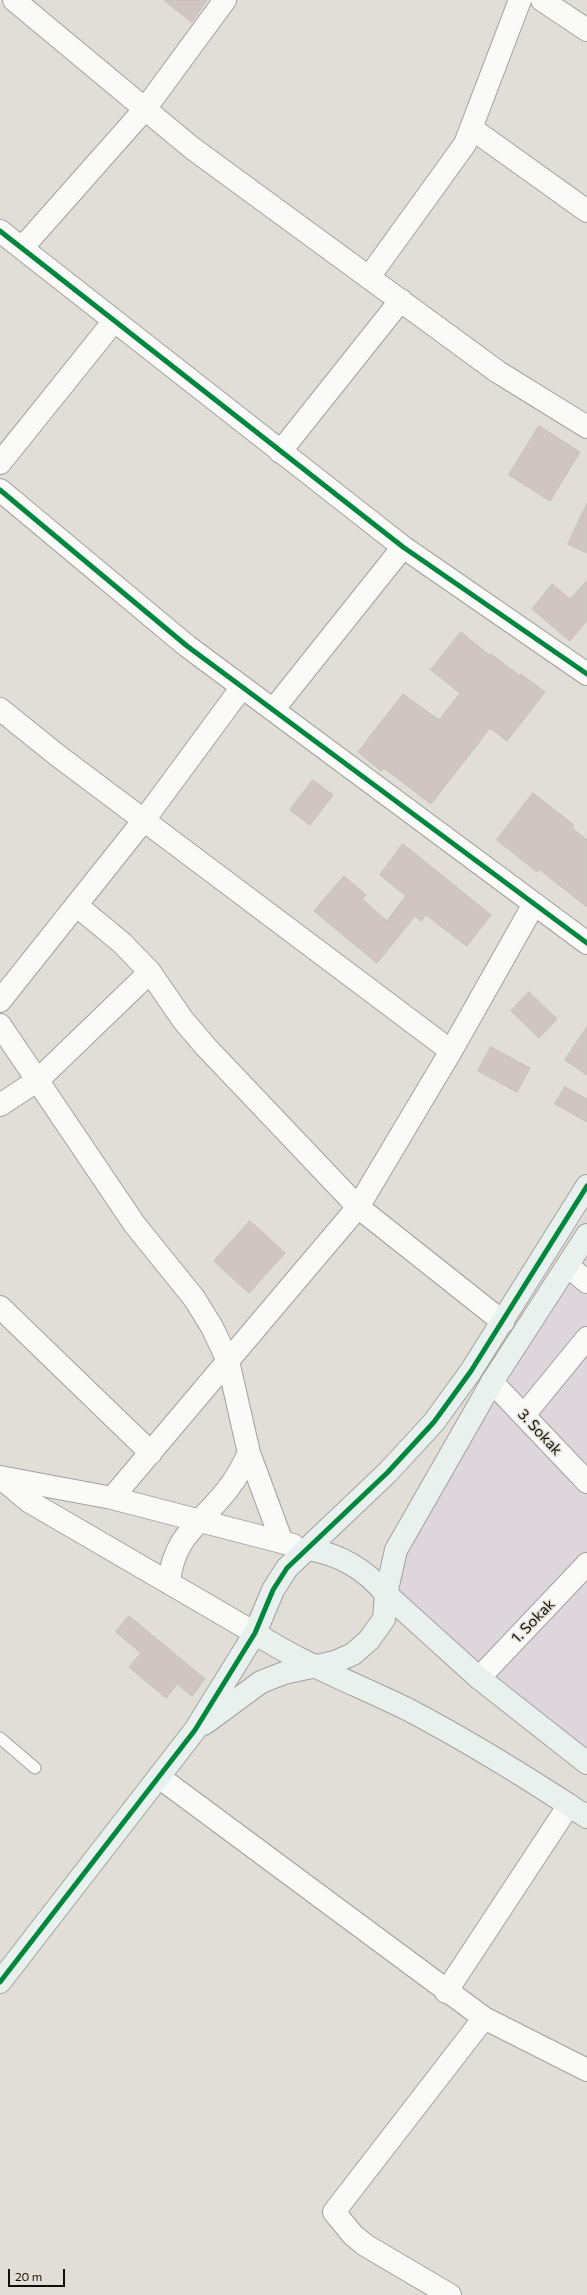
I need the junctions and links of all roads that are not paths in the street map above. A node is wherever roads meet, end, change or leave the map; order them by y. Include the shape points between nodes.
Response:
1 (14, 0) edge
2 (225, 0) edge
3 (520, 0) edge
4 (542, 0) edge
5 (587, 30) edge
6 (145, 109) junction
7 (471, 128) junction
8 (587, 211) edge
9 (0, 231) edge
10 (22, 248) junction
11 (369, 277) junction
12 (401, 300) junction
13 (114, 321) junction
14 (587, 427) edge
15 (280, 452) junction
16 (0, 463) edge
17 (0, 490) edge
18 (403, 547) junction
19 (587, 674) edge
20 (242, 687) junction
21 (0, 709) edge
22 (273, 710) junction
23 (144, 820) junction
24 (534, 904) junction
25 (76, 905) junction
26 (587, 943) edge
27 (150, 972) junction
28 (0, 1001) edge
29 (0, 1025) edge
30 (452, 1051) junction
31 (38, 1080) junction
32 (0, 1105) edge
33 (587, 1186) edge
34 (358, 1207) junction
35 (587, 1235) edge
36 (568, 1266) junction
37 (587, 1282) edge
38 (0, 1307) edge
39 (503, 1322) junction
40 (587, 1338) edge
41 (228, 1361) junction
42 (492, 1382) junction
43 (524, 1415) junction
44 (151, 1453) junction
45 (248, 1453) junction
46 (0, 1477) edge
47 (587, 1482) edge
48 (112, 1498) junction
49 (198, 1520) junction
50 (282, 1542) junction
51 (309, 1549) junction
52 (587, 1564) edge
53 (169, 1583) junction
54 (386, 1594) junction
55 (255, 1633) junction
56 (316, 1666) junction
57 (479, 1678) junction
58 (195, 1730) junction
59 (0, 1738) edge
60 (586, 1760) edge
61 (35, 1768) dead end
62 (159, 1777) junction
63 (569, 1805) junction
64 (587, 1817) edge
65 (0, 1982) edge
66 (446, 1992) junction
67 (484, 2018) junction
68 (587, 2070) edge
69 (450, 2295) edge

1 - 6 street
2 - 6 street
3 - 7 street
4 - 5 street
6 - 10 street
6 - 11 street via 192,148
7 - 8 street
7 - 11 street via 465,144
9 - 10 street
10 - 13 street
11 - 12 street
12 - 14 street via 498,372
12 - 15 street
13 - 15 street
13 - 16 street
15 - 18 street
17 - 20 street via 187,646
18 - 19 street
18 - 22 street
20 - 22 street
20 - 23 street
21 - 23 street
22 - 24 street
23 - 25 street
23 - 30 street
24 - 26 street
24 - 30 street
25 - 27 street via 122,943
25 - 28 street
27 - 31 street
27 - 34 street via 178,1014 206,1047
29 - 31 street
30 - 34 street
31 - 32 street
31 - 41 street via 135,1225 194,1298 212,1326
33 - 39 street
34 - 39 street
34 - 41 street
35 - 36 street
36 - 37 street
36 - 42 street
38 - 44 street
39 - 51 street via 434,1422 388,1472
40 - 43 street
41 - 44 street
41 - 45 street
42 - 43 street, 3. Sokak
42 - 54 street via 396,1550
43 - 47 street, 3. Sokak
44 - 48 street
45 - 49 street via 230,1486
45 - 50 street
46 - 48 street
46 - 53 street via 30,1502
48 - 49 street
49 - 50 street
49 - 53 street via 178,1546
50 - 51 street
51 - 54 street via 328,1552 350,1562 373,1578
51 - 55 street via 287,1568 273,1590
52 - 57 street, 1. Sokak
53 - 55 street
54 - 56 street via 384,1619 369,1640 353,1654 335,1662
54 - 57 street
55 - 56 street via 294,1657
55 - 58 street
56 - 58 street via 284,1673 260,1682
56 - 63 street via 463,1739
57 - 60 street
58 - 62 street
59 - 61 lane
62 - 65 street
62 - 66 street
63 - 64 street
63 - 66 street
66 - 67 street
67 - 68 street
67 - 69 street via 334,2212 365,2245

